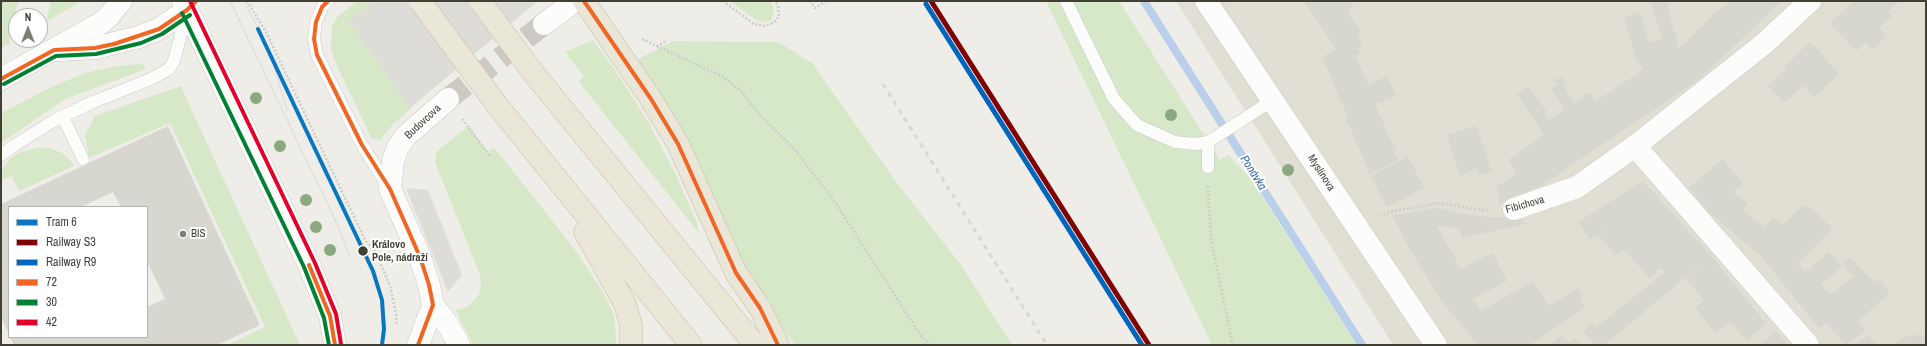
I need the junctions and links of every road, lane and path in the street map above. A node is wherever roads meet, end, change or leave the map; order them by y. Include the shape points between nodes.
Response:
1 (121, 1) edge
2 (247, 1) edge
3 (328, 1) edge
4 (420, 1) edge
5 (480, 1) edge
6 (575, 1) edge
7 (584, 1) edge
8 (723, 1) edge
9 (775, 1) edge
10 (810, 1) edge
11 (827, 1) edge
12 (1066, 1) edge
13 (1206, 1) edge
14 (1810, 1) edge
15 (188, 4) edge
16 (544, 24) tunnel mouth
17 (638, 36) dead end
18 (667, 40) dead end
19 (657, 47) junction
20 (54, 50) junction
21 (1, 79) edge
22 (448, 99) tunnel mouth
23 (1273, 100) junction
24 (63, 117) junction
25 (461, 119) dead end
26 (1208, 142) junction
27 (1635, 146) junction
28 (1, 155) edge
29 (490, 156) dead end
30 (82, 159) dead end
31 (1208, 167) joint
32 (560, 185) junction
33 (390, 189) junction
34 (1514, 209) joint
35 (1356, 227) junction
36 (433, 305) junction
37 (397, 329) dead end
38 (335, 345) edge
39 (418, 345) edge
40 (459, 345) edge
41 (631, 345) edge
42 (691, 345) edge
43 (755, 345) edge
44 (778, 345) edge
45 (930, 345) edge
46 (1233, 345) edge
47 (1436, 345) edge
48 (1808, 345) edge

1 - 20 street via 101,23
2 - 37 path via 266,32 366,240 376,253 390,286
3 - 33 lane via 322,7 316,22 314,39 317,55 362,145
4 - 32 highway, bridge via 496,105
5 - 43 highway, bridge via 535,75
6 - 16 street
7 - 44 highway via 652,99 678,144 736,273 760,308
8 - 9 path via 754,24 764,26 773,23 779,17
10 - 11 path via 815,8
12 - 26 lane via 1114,98 1138,125 1175,142
13 - 23 street, Myslínova
14 - 27 street, Fibichova via 1765,43
15 - 20 street via 159,29 139,37 95,48
15 - 24 lane via 170,69
15 - 38 street via 309,265 330,316
17 - 19 path
18 - 19 path
19 - 45 path via 723,77 741,91 759,114 795,150 835,202 921,336
20 - 21 street
22 - 33 street, Budovcova via 406,136 398,147 393,161
23 - 26 lane
23 - 35 street, Myslínova
24 - 28 lane
24 - 30 lane
25 - 29 path
26 - 31 lane
27 - 34 street, Fibichova via 1577,187
27 - 48 street
31 - 46 path via 1211,240
32 - 41 highway via 625,304 631,325
32 - 42 highway
33 - 36 street, Budovcova via 420,257 430,285
34 - 35 path, Fibichova via 1499,212 1439,203 1389,212
35 - 47 street, Myslínova
36 - 39 street, Budovcova
36 - 40 street, Budovcova

